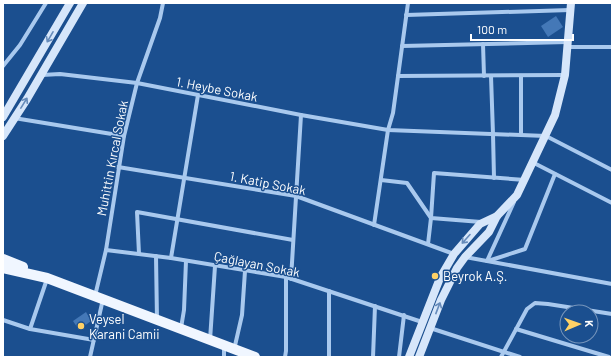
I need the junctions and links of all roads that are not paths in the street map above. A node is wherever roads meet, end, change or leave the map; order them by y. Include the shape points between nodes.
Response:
1 (46, 3) edge
2 (70, 3) edge
3 (83, 3) edge
4 (163, 3) edge
5 (408, 3) edge
6 (570, 7) edge
7 (406, 14) junction
8 (482, 44) junction
9 (567, 45) junction
10 (402, 46) junction
11 (612, 47) edge
12 (3, 66) edge
13 (41, 75) junction
14 (565, 75) junction
15 (398, 76) junction
16 (484, 76) junction
17 (491, 76) junction
18 (521, 76) junction
19 (137, 83) junction
20 (198, 95) junction
21 (302, 115) junction
22 (3, 117) edge
23 (14, 118) junction
24 (388, 130) junction
25 (494, 134) junction
26 (521, 134) junction
27 (3, 136) edge
28 (124, 136) junction
29 (546, 136) junction
30 (534, 163) junction
31 (118, 167) junction
32 (612, 170) edge
33 (555, 174) junction
34 (184, 178) junction
35 (494, 178) junction
36 (381, 180) junction
37 (525, 180) junction
38 (517, 195) junction
39 (296, 196) junction
40 (612, 203) edge
41 (497, 216) junction
42 (431, 218) junction
43 (177, 219) junction
44 (483, 223) junction
45 (374, 225) junction
46 (293, 240) junction
47 (428, 244) junction
48 (106, 250) junction
49 (139, 254) junction
50 (454, 254) junction
51 (156, 256) junction
52 (465, 257) junction
53 (171, 258) junction
54 (3, 259) edge
55 (186, 261) junction
56 (487, 261) junction
57 (215, 266) junction
58 (3, 268) edge
59 (245, 271) junction
60 (286, 277) junction
61 (47, 278) junction
62 (291, 279) junction
63 (612, 284) edge
64 (329, 291) junction
65 (99, 298) junction
66 (374, 306) junction
67 (612, 314) edge
68 (404, 315) junction
69 (3, 320) edge
70 (157, 320) junction
71 (422, 322) junction
72 (430, 328) junction
73 (30, 329) junction
74 (181, 329) junction
75 (516, 329) junction
76 (94, 340) junction
77 (210, 340) junction
78 (224, 346) junction
79 (234, 350) junction
80 (504, 352) junction
81 (421, 356) edge
82 (90, 357) edge
83 (224, 357) edge
84 (255, 357) edge
85 (285, 357) edge
86 (329, 357) edge
87 (373, 357) edge
88 (399, 357) edge
89 (409, 357) edge
90 (501, 357) edge
91 (520, 357) edge
92 (609, 357) edge

1 - 12 street
2 -> 22 street
3 - 13 street
4 - 19 street, Muhittin Kırcal Sokak
5 - 7 street
6 - 7 street
6 - 9 street
7 - 10 street
8 - 9 street
8 - 10 street
8 - 16 street
9 - 11 street
9 - 14 street
10 - 15 street
13 - 19 street, 1. Heybe Sokak via 60,74
23 -> 13 street
14 - 18 street
14 - 29 street via 555,115
15 - 16 street
15 - 24 street
16 - 17 street
17 - 18 street
17 - 25 street
18 - 26 street
19 - 20 street, 1. Heybe Sokak
19 - 28 street, Muhittin Kırcal Sokak
20 - 21 street, 1. Heybe Sokak
20 - 34 street
21 - 24 street, 1. Heybe Sokak
21 - 39 street
23 - 27 street
23 - 28 street
24 - 25 street, 1. Heybe Sokak
24 - 36 street
25 - 26 street, 1. Heybe Sokak
25 - 35 street
26 - 29 street, 1. Heybe Sokak
28 - 31 street, Muhittin Kırcal Sokak
29 - 30 street
29 - 32 street
30 - 33 street
30 - 37 street
31 - 34 street, 1. Katip Sokak
31 - 48 street, Muhittin Kırcal Sokak
33 - 40 street
33 - 56 street via 525,249
34 - 39 street, 1. Katip Sokak
34 - 43 street
35 - 37 street
35 - 42 street via 434,173
36 - 42 street via 407,183
36 - 45 street
37 - 38 street
38 - 41 street
38 - 56 street
39 - 45 street, 1. Katip Sokak
39 - 46 street
41 - 44 street
41 - 52 street via 489,232
42 - 44 street
42 - 47 street
43 - 46 street
43 - 49 street via 137,212
43 - 53 street
44 -> 50 street
45 - 47 street, 1. Katip Sokak
46 - 62 street
47 - 50 street, 1. Katip Sokak
48 - 49 street, Çağlayan Sokak
48 - 65 street, Muhittin Kırcal Sokak
49 - 51 street, Çağlayan Sokak
50 - 71 street via 440,278
51 - 53 street, Çağlayan Sokak
51 - 70 street
52 - 56 street
72 -> 52 street via 450,282
53 - 55 street, Çağlayan Sokak
54 - 61 main road
55 - 57 street, Çağlayan Sokak
55 - 74 street
56 - 63 street
57 - 59 street, Çağlayan Sokak
57 - 77 street
58 - 61 main road
59 - 60 street, Çağlayan Sokak
59 - 79 street via 242,315
60 - 62 street, Çağlayan Sokak
60 - 85 street
61 - 65 main road
61 - 73 street
62 - 64 street, Çağlayan Sokak
64 - 66 street, Çağlayan Sokak
64 - 86 street
65 - 70 main road
65 - 76 street, Muhittin Kırcal Sokak
66 - 68 street, Çağlayan Sokak
66 - 87 street
67 - 75 street via 535,303 527,309
68 - 71 street, Çağlayan Sokak
68 - 88 street
69 - 73 street
70 - 74 main road
71 - 89 street
72 - 80 street
72 - 81 street
73 - 76 street
74 - 77 main road
75 - 80 street
75 - 92 street
76 - 82 street, Muhittin Kırcal Sokak
77 - 78 main road
78 - 79 main road
78 - 83 street
79 - 84 main road
80 - 90 street
80 - 91 street

